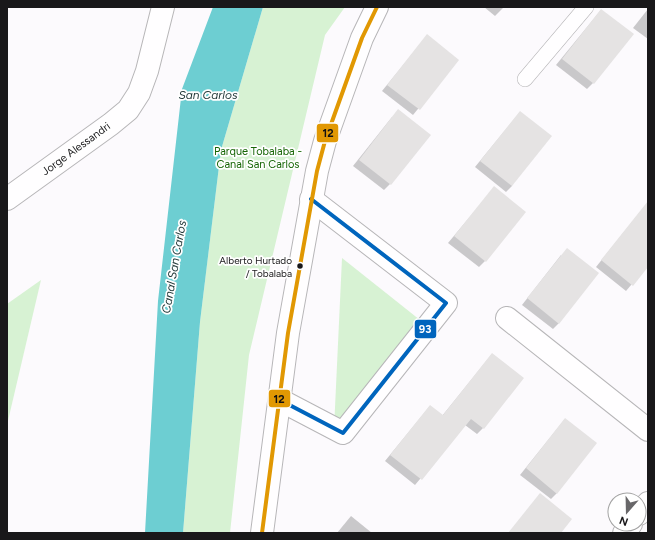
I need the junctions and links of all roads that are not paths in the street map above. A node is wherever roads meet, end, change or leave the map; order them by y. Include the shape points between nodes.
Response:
1 (163, 7) edge
2 (377, 7) edge
3 (586, 7) edge
4 (525, 79) dead end
5 (7, 199) edge
6 (311, 199) junction
7 (507, 318) dead end
8 (280, 400) junction
9 (648, 430) edge
10 (262, 533) edge

1 - 5 street, Jorge Alessandri via 147,71 139,93 128,110
2 - 6 street via 362,38 325,141
3 - 4 lane
6 - 8 street via 288,333
6 - 8 street via 446,302 343,433
7 - 9 street
8 - 10 street

